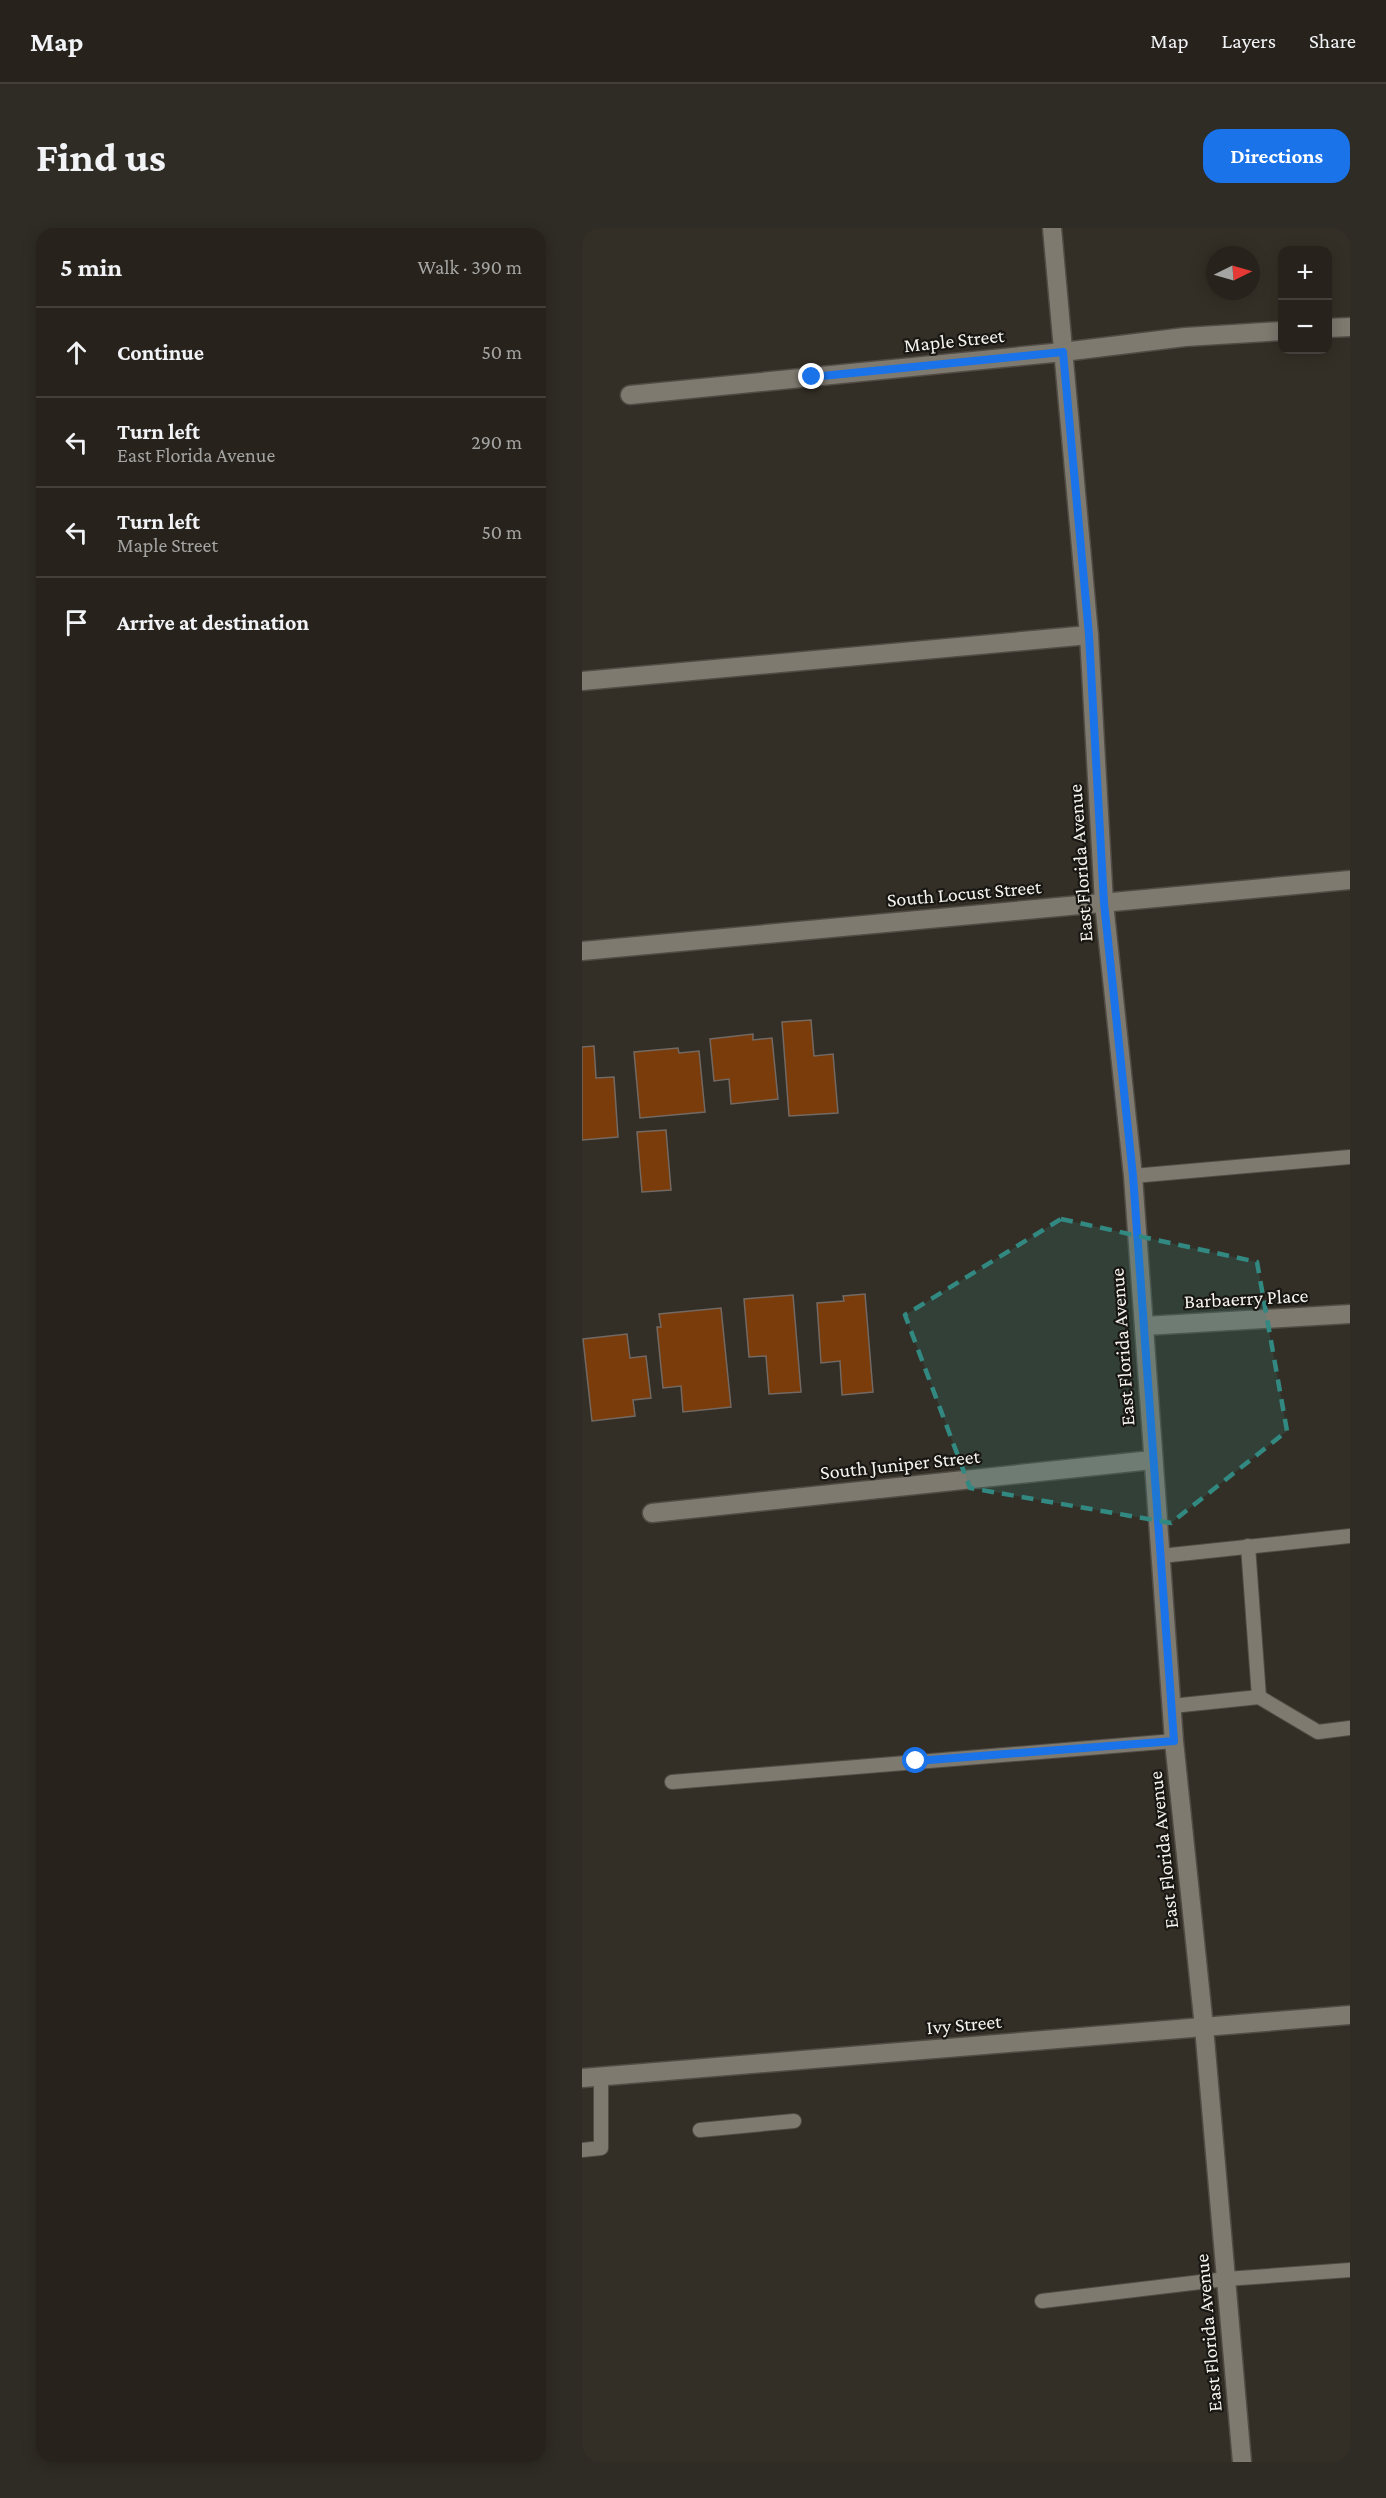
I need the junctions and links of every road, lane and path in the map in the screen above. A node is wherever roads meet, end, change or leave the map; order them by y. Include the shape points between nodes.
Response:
1 (1052, 228) edge
2 (1350, 327) edge
3 (1332, 328) edge
4 (1278, 331) edge
5 (1063, 352) junction
6 (630, 395) dead end
7 (1089, 635) junction
8 (582, 681) edge
9 (1350, 880) edge
10 (1104, 903) junction
11 (582, 951) edge
12 (1350, 1156) edge
13 (1133, 1176) junction
14 (1350, 1314) edge
15 (1144, 1326) junction
16 (1152, 1460) junction
17 (652, 1513) dead end
18 (1350, 1536) edge
19 (1248, 1546) junction
20 (1161, 1556) junction
21 (1259, 1697) junction
22 (1172, 1706) junction
23 (1350, 1728) edge
24 (1174, 1741) junction
25 (672, 1782) dead end
26 (1350, 2015) edge
27 (1204, 2027) junction
28 (601, 2076) junction
29 (582, 2078) edge
30 (794, 2121) dead end
31 (700, 2130) dead end
32 (582, 2150) edge
33 (1350, 2270) edge
34 (1226, 2279) junction
35 (1042, 2301) dead end
36 (1242, 2462) edge

1 - 5 street, East Florida Avenue
2 - 3 street
4 - 5 street, Maple Street via 1185,337
5 - 6 street, Maple Street
5 - 7 street, East Florida Avenue
7 - 8 street
7 - 10 street, East Florida Avenue
9 - 10 street, South Locust Street
10 - 11 street, South Locust Street
10 - 13 street, East Florida Avenue
12 - 13 lane
13 - 15 street, East Florida Avenue
14 - 15 street, Barbaerry Place
15 - 16 street, East Florida Avenue
16 - 17 street, South Juniper Street
16 - 20 street, East Florida Avenue
18 - 19 lane
19 - 20 lane
19 - 21 lane
20 - 22 street, East Florida Avenue
21 - 22 lane
21 - 23 lane via 1318,1732
22 - 24 street, East Florida Avenue
24 - 25 lane
24 - 27 street, East Florida Avenue
26 - 27 street, Ivy Street
27 - 28 street, Ivy Street
27 - 34 street, East Florida Avenue
28 - 29 street, Ivy Street
28 - 32 lane via 601,2148
30 - 31 lane
33 - 34 lane
34 - 35 lane
34 - 36 street, East Florida Avenue

